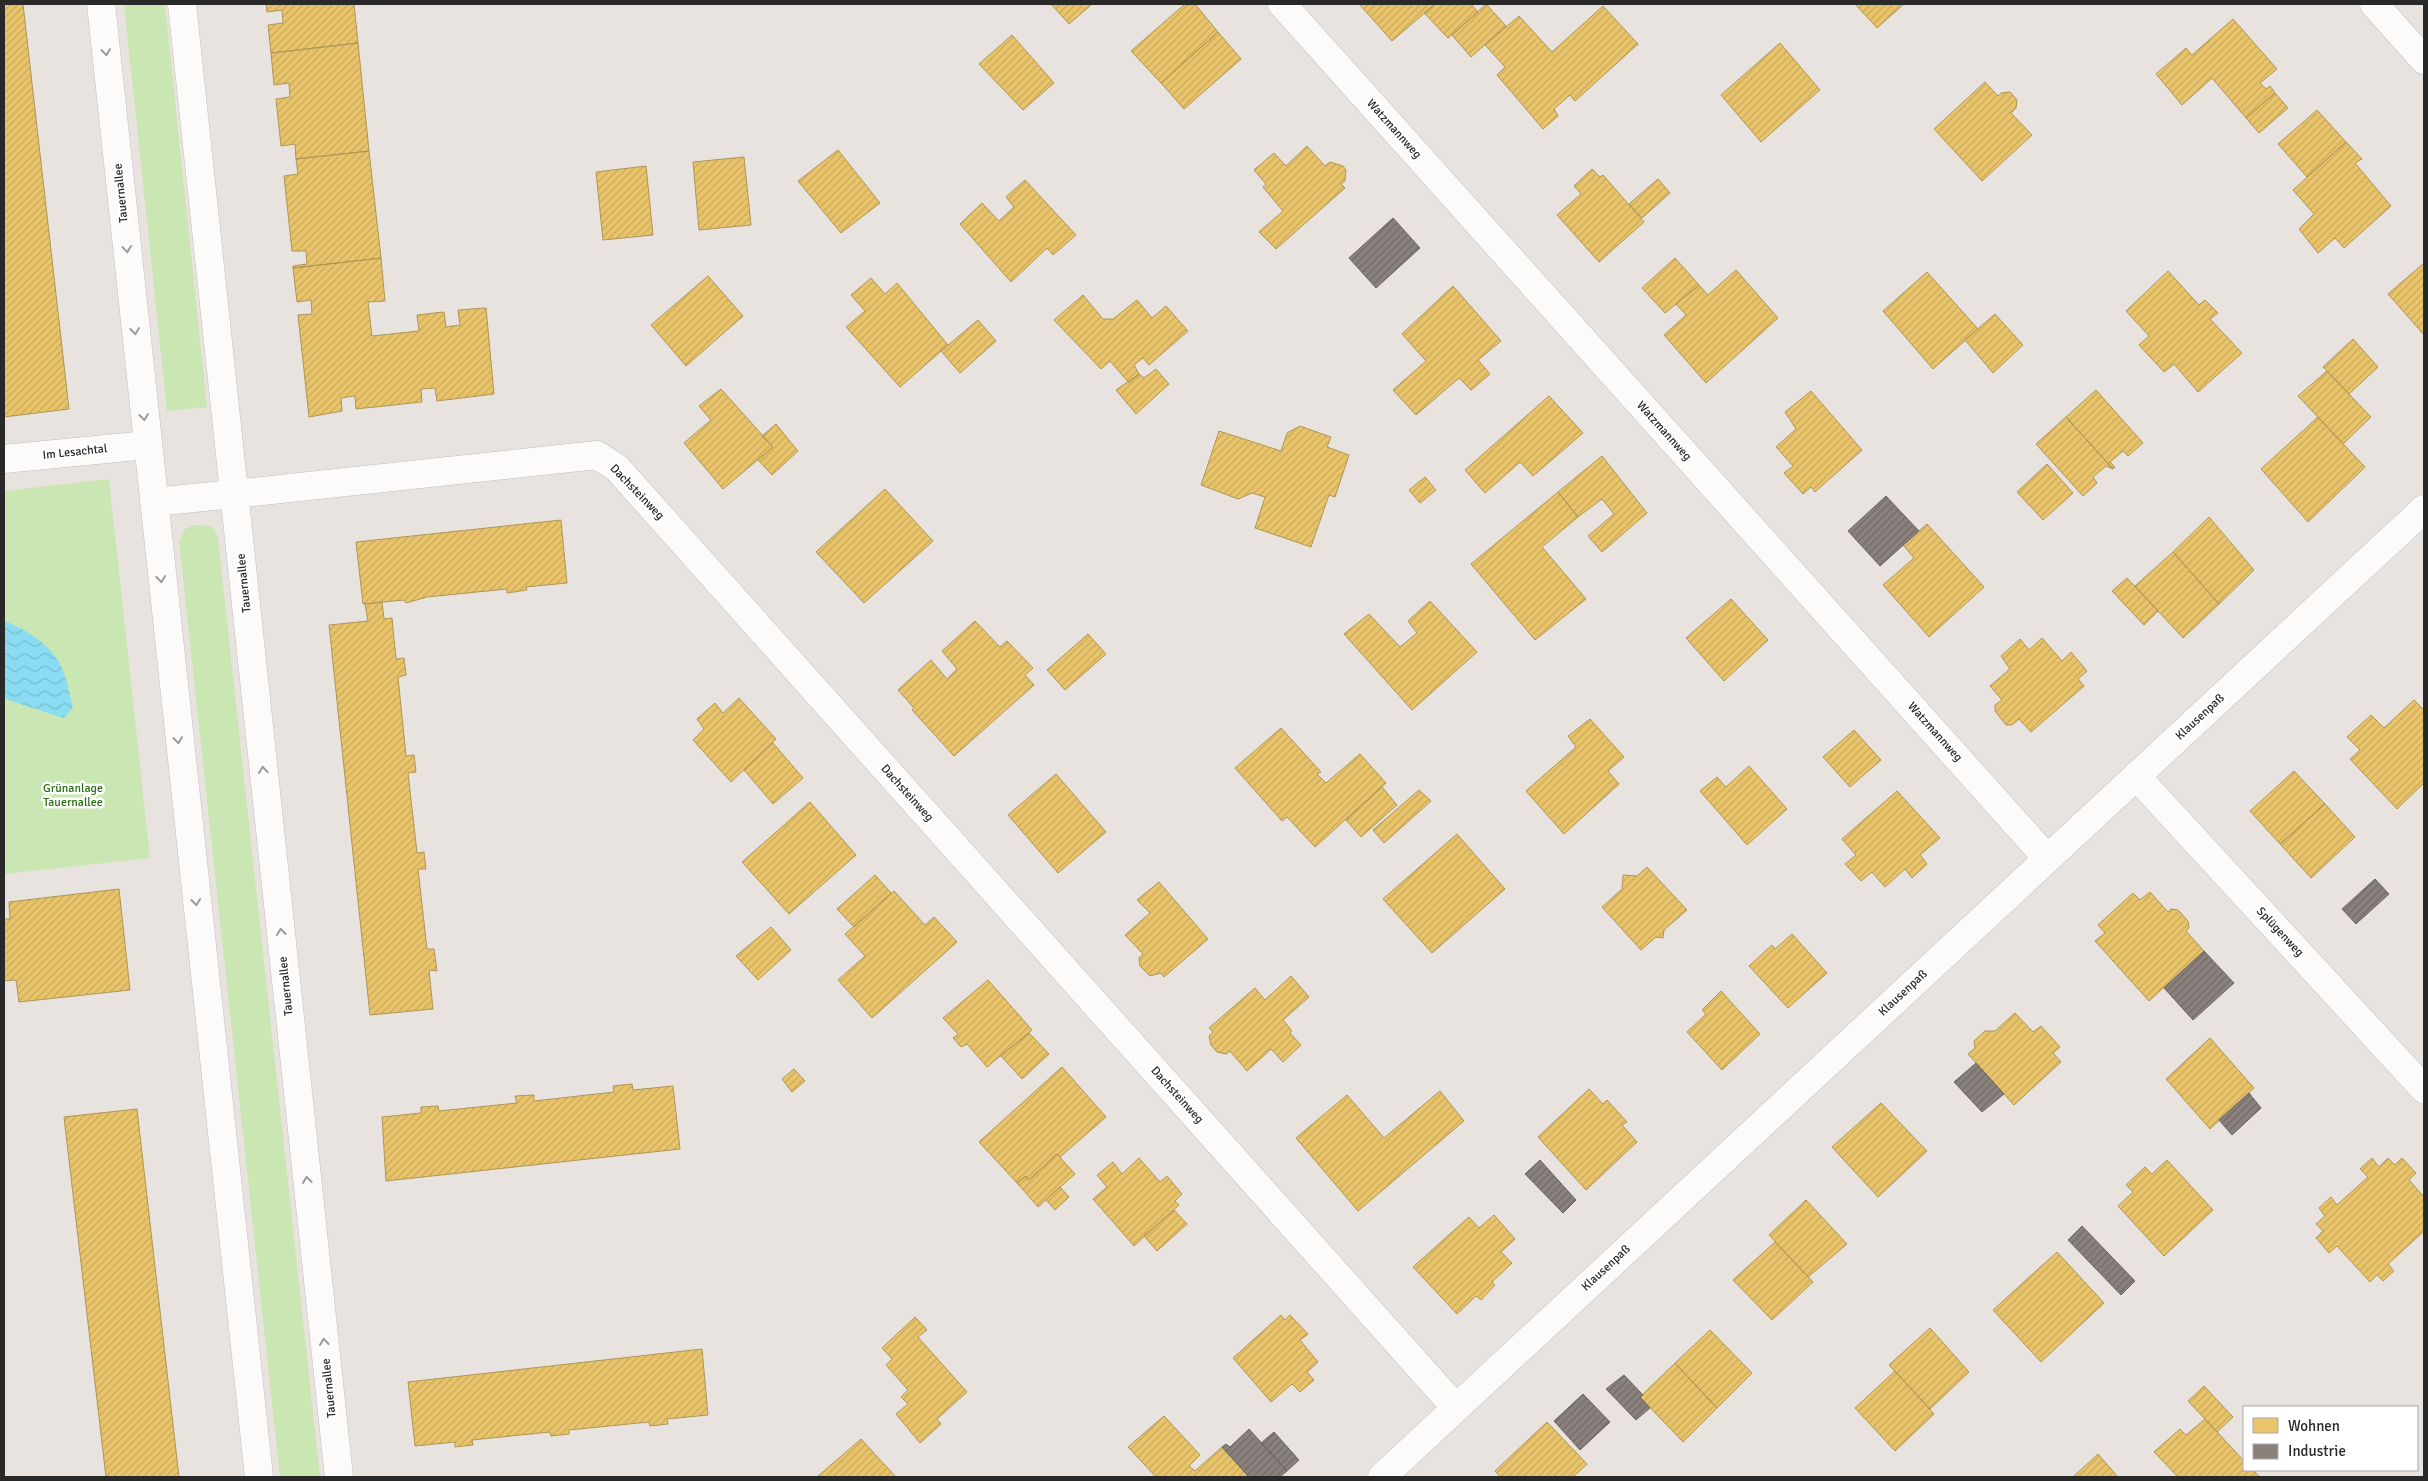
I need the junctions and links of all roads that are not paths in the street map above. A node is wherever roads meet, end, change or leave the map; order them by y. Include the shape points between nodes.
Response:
1 (100, 4) edge
2 (182, 4) edge
3 (1282, 4) edge
4 (2374, 4) edge
5 (2424, 60) edge
6 (147, 445) junction
7 (4, 459) edge
8 (234, 494) junction
9 (154, 502) junction
10 (2424, 509) edge
11 (2136, 776) junction
12 (2047, 858) junction
13 (2424, 1089) edge
14 (1456, 1408) junction
15 (258, 1477) edge
16 (339, 1477) edge
17 (1382, 1477) edge

1 -> 6 street, Tauernallee
2 - 8 street, Tauernallee
3 - 12 street, Watzmannweg
4 - 5 street
6 - 7 street, Im Lesachtal
6 - 9 street, Tauernallee
8 - 9 street
8 - 14 street, Dachsteinweg via 597,455 617,468
16 -> 8 street, Tauernallee
9 -> 15 street, Tauernallee
10 - 11 street, Klausenpaß
11 - 12 street, Klausenpaß
11 - 13 street, Splügenweg
12 - 14 street, Klausenpaß
14 - 17 street, Klausenpaß

